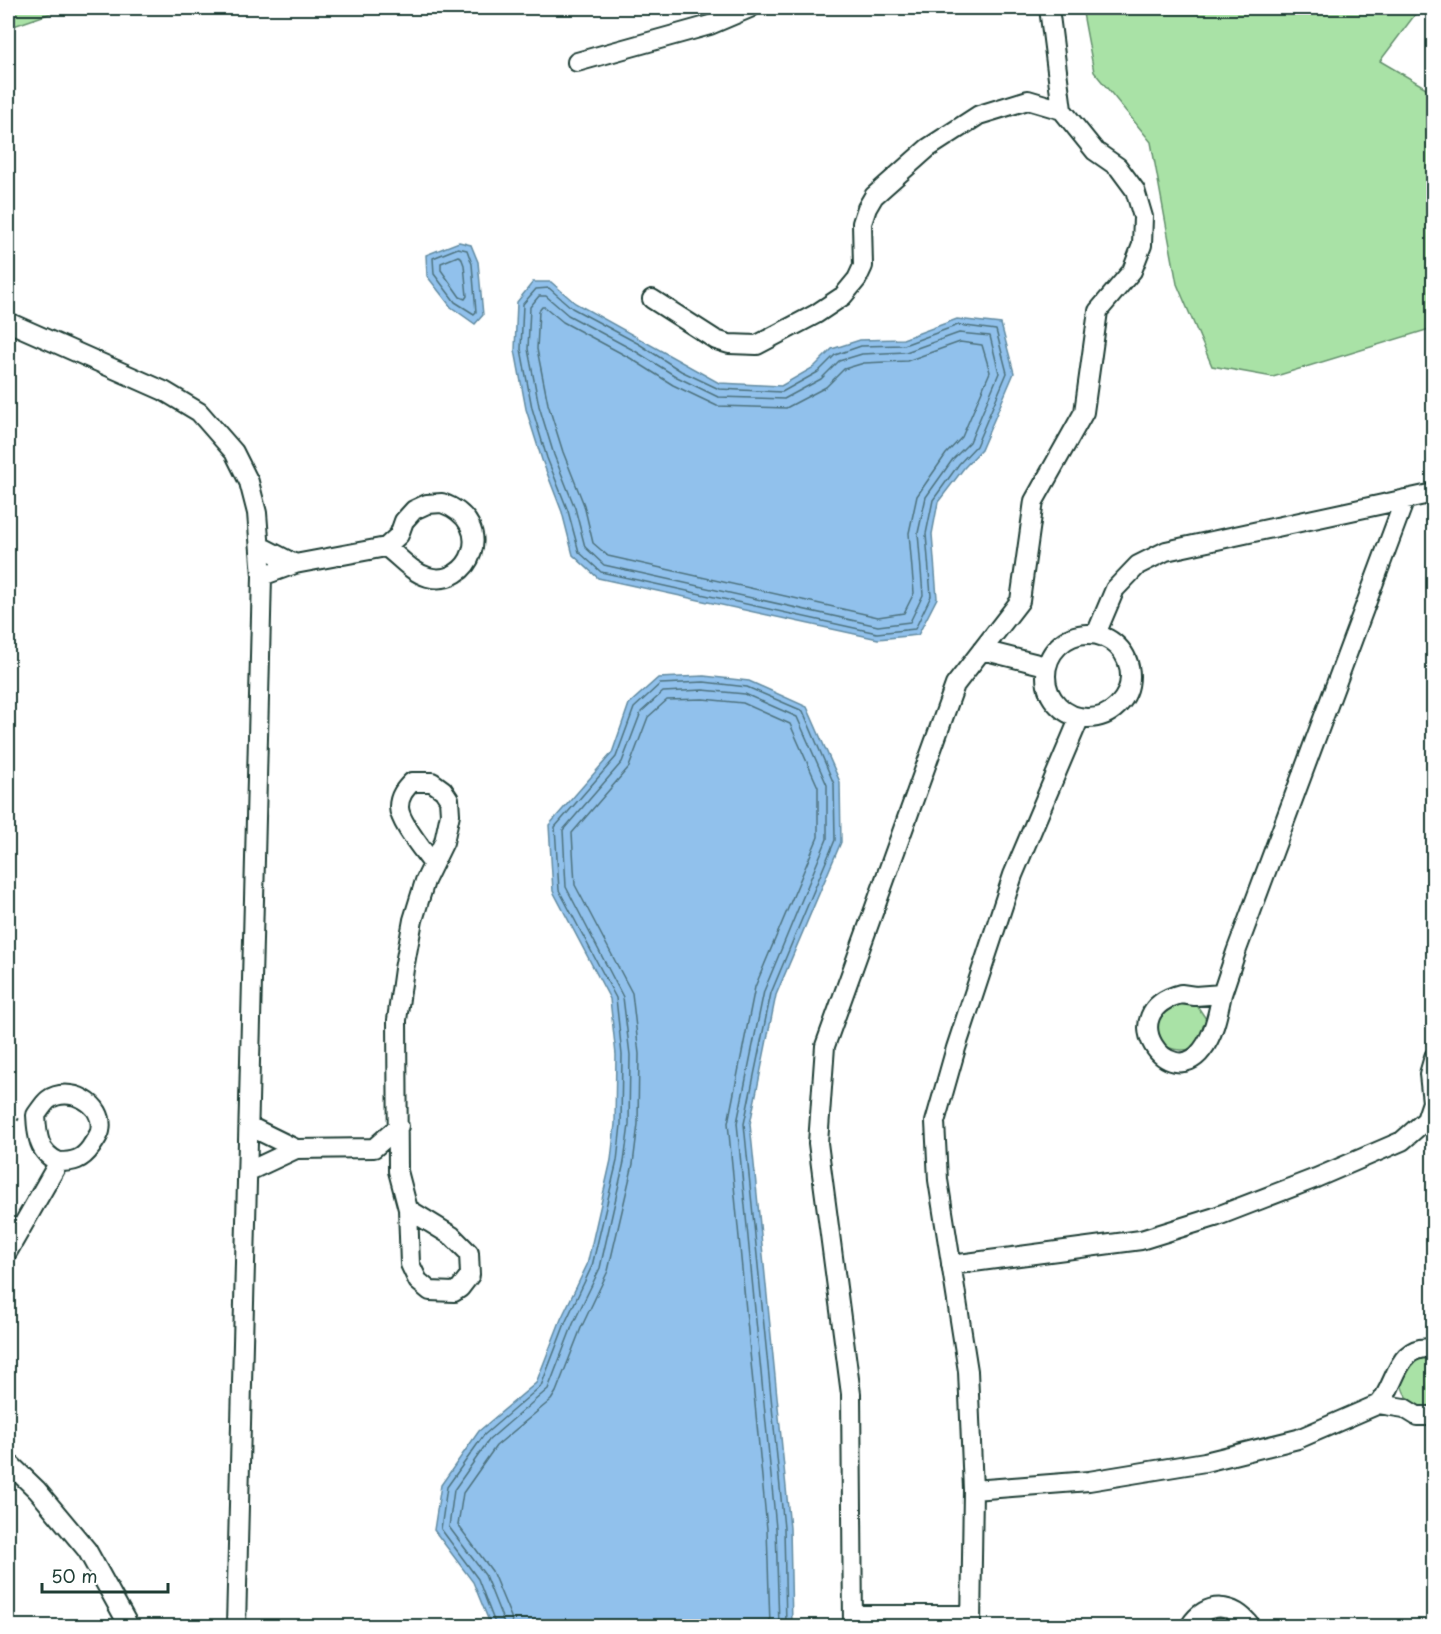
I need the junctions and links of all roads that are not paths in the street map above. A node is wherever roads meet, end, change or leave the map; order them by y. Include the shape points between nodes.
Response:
1 (750, 8) edge
2 (1049, 8) edge
3 (577, 62) dead end
4 (1062, 110) junction
5 (652, 299) dead end
6 (8, 322) edge
7 (1434, 493) edge
8 (1405, 499) junction
9 (260, 546) junction
10 (386, 547) junction
11 (295, 564) junction
12 (262, 576) junction
13 (1096, 634) junction
14 (982, 650) junction
15 (1046, 666) junction
16 (1080, 717) junction
17 (432, 864) dead end
18 (1222, 994) junction
19 (1434, 1057) edge
20 (1430, 1119) edge
21 (249, 1126) junction
22 (399, 1126) junction
23 (374, 1148) junction
24 (296, 1149) junction
25 (58, 1162) dead end
26 (249, 1171) junction
27 (398, 1171) junction
28 (408, 1209) junction
29 (8, 1251) edge
30 (951, 1265) junction
31 (1434, 1349) edge
32 (1379, 1404) junction
33 (1434, 1416) edge
34 (8, 1462) edge
35 (973, 1490) junction
36 (853, 1621) edge
37 (971, 1621) edge
38 (129, 1626) edge
39 (236, 1626) edge
40 (1190, 1626) edge
41 (1251, 1626) edge

1 - 3 street via 710,25
2 - 4 street
4 - 5 street via 1029,100 979,115 928,148 874,196 867,208 862,223 863,266 843,296 757,345 716,340
4 - 14 street via 1095,151 1118,167 1135,190 1143,217 1142,245 1132,271 1098,311 1084,412 1034,501 1020,601
6 - 9 street via 164,391 199,412 234,452 249,482
7 - 8 street
8 - 13 street via 1166,551 1138,565 1115,589
8 - 18 street
9 - 11 street
9 - 12 street
10 - 10 street via 416,572 430,578 445,577 469,561 474,547 473,532 467,518 456,508 442,503 427,504 414,510
10 - 11 street
11 - 12 street
12 - 21 street
13 - 15 street via 1078,634 1062,642
13 - 16 street via 1113,641 1125,655 1130,683 1122,701 1108,713
14 - 15 street
14 - 36 street via 955,684 825,1046 818,1143 851,1394
15 - 16 street via 1050,695 1062,710
16 - 30 street via 1013,875 935,1122 938,1180
17 - 22 street via 416,910 404,969 398,1020
18 - 18 street via 1180,994 1156,1005 1148,1029 1157,1052 1179,1063 1201,1052 1213,1030
19 - 20 street via 1429,1074
20 - 30 street via 1402,1141 1316,1178 1215,1217 1141,1240
21 - 24 street
21 - 26 street
22 - 23 street
22 - 27 street
23 - 24 street
23 - 27 street
24 - 26 street
25 - 29 street
26 - 39 street
27 - 28 street
28 - 28 street via 452,1236 469,1253 470,1275 454,1292 430,1291 418,1281 410,1264
30 - 35 street via 968,1371
31 - 32 street via 1417,1350 1405,1357 1396,1368 1388,1395
32 - 33 street via 1404,1408 1417,1416
32 - 35 street via 1298,1439 1205,1462 1089,1481
34 - 38 street via 87,1550
35 - 37 street
36 - 37 street
40 - 41 street via 1195,1618 1217,1607 1241,1615

